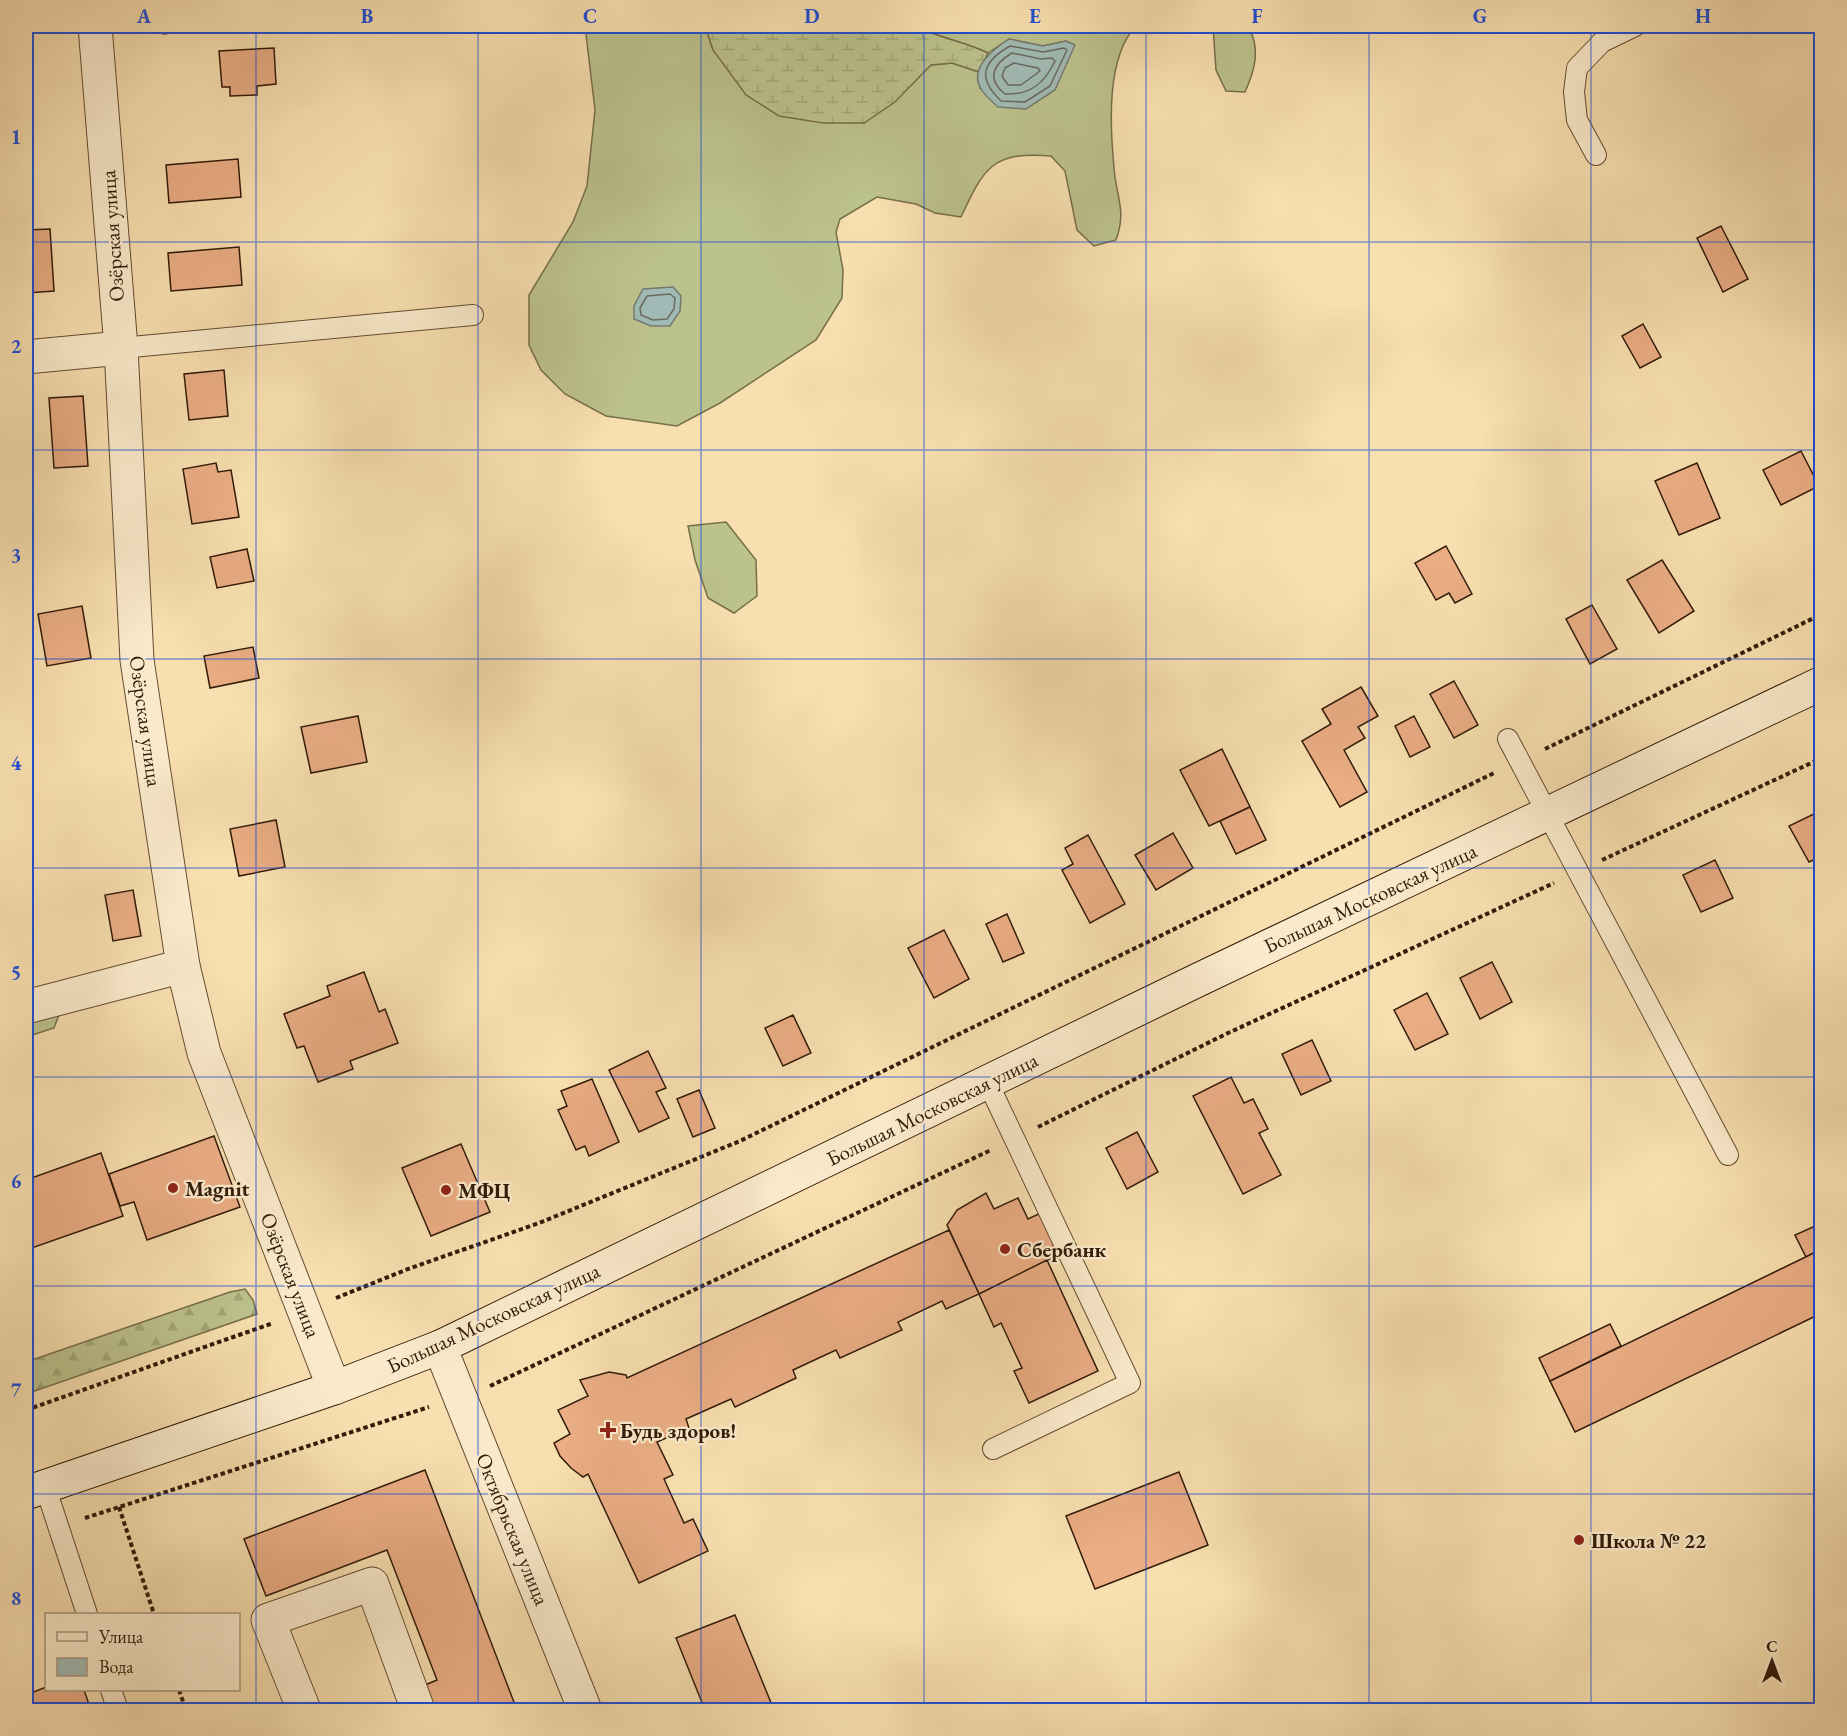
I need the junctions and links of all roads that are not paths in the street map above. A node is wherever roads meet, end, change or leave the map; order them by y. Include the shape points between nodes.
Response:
1 (95, 26) edge
2 (1635, 26) edge
3 (1596, 155) dead end
4 (473, 315) dead end
5 (121, 348) junction
6 (26, 357) edge
7 (1821, 684) edge
8 (1508, 739) dead end
9 (1549, 814) junction
10 (183, 966) junction
11 (26, 1007) edge
12 (988, 1083) junction
13 (1728, 1155) dead end
14 (440, 1347) junction
15 (334, 1388) junction
16 (993, 1449) dead end
17 (35, 1490) edge
18 (87, 1613) edge
19 (112, 1691) edge
20 (411, 1708) edge
21 (118, 1710) edge
22 (304, 1710) edge
23 (585, 1710) edge

1 - 5 street, Озёрская улица
2 - 3 lane via 1602,42 1578,68 1574,93 1576,120
4 - 5 lane
5 - 6 street
5 - 10 street, Озёрская улица via 137,660
7 - 9 street, Большая Московская улица
8 - 9 lane
9 - 12 street, Большая Московская улица
9 - 13 lane
10 - 11 street
10 - 15 street, Озёрская улица via 204,1053
12 - 14 street, Большая Московская улица
12 - 16 lane via 1130,1383
14 - 15 street, Большая Московская улица
14 - 23 street, Октябрьская улица
15 - 17 street, Большая Московская улица
17 - 18 lane via 58,1526
19 - 21 lane
20 - 22 street via 372,1584 268,1620

